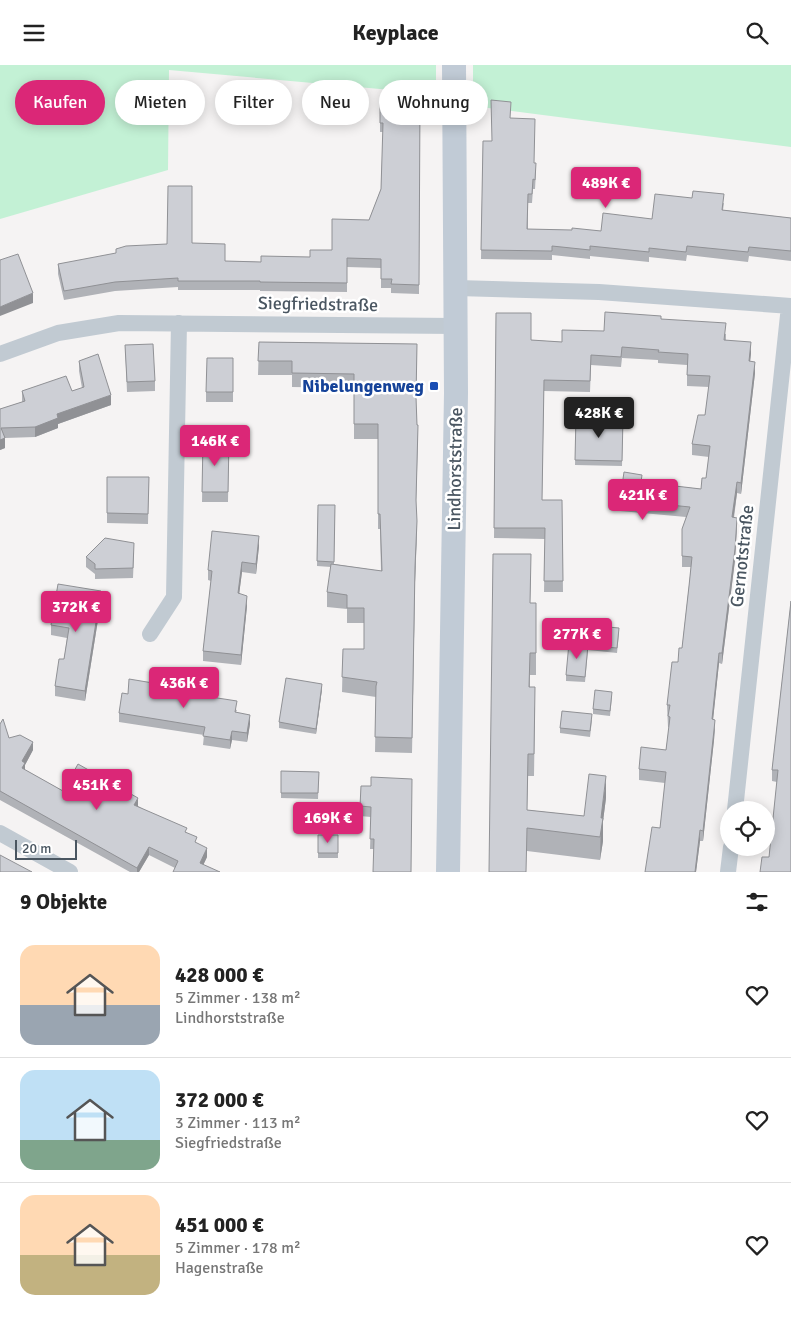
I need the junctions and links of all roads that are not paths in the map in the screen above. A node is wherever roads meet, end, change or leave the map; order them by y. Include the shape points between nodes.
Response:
1 (454, 65) edge
2 (457, 288) junction
3 (790, 306) edge
4 (179, 323) junction
5 (456, 326) junction
6 (0, 354) edge
7 (150, 634) dead end
8 (736, 801) edge
9 (0, 833) edge
10 (730, 856) edge
11 (70, 872) edge
12 (448, 872) edge
13 (728, 872) edge

1 - 2 street, Lindhorststraße
2 - 3 street via 599,292
2 - 5 street, Lindhorststraße
3 - 8 street, Gernotstraße
4 - 5 street, Siegfriedstraße
4 - 6 street, Siegfriedstraße via 119,323 58,333
4 - 7 street via 174,597
5 - 12 street, Lindhorststraße
9 - 11 street
10 - 13 street

